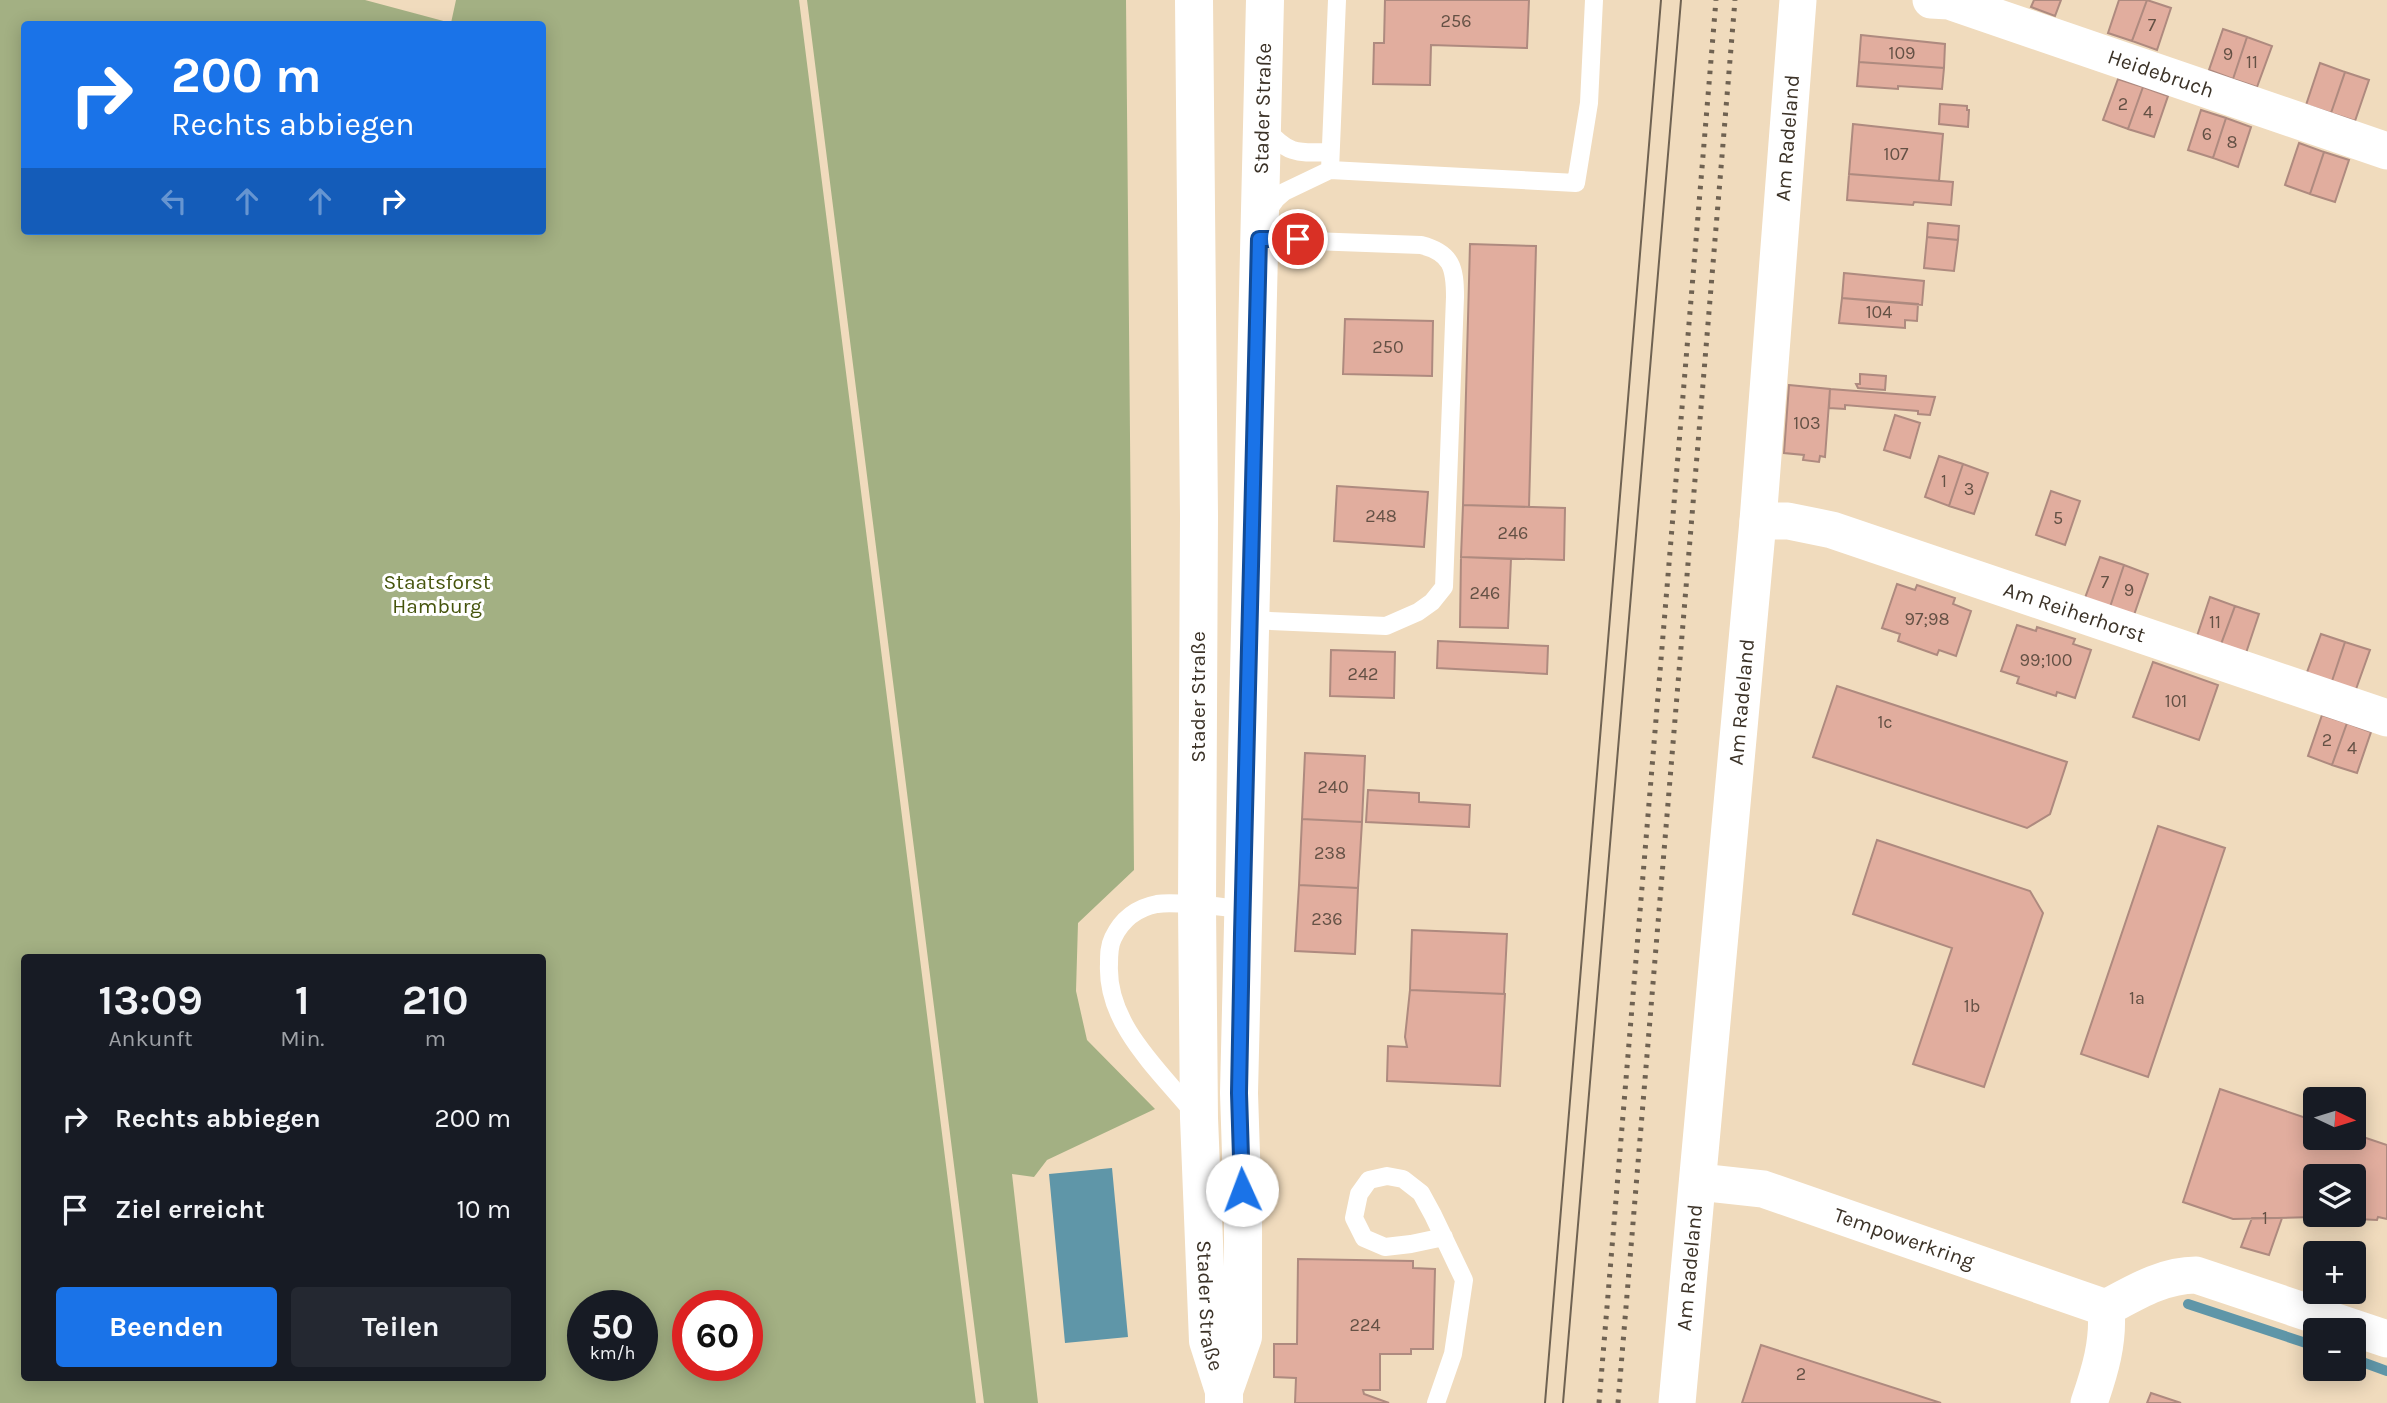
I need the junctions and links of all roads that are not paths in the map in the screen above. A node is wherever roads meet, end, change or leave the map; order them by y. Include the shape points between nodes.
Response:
1 (1194, 0) edge
2 (1265, 0) edge
3 (1337, 0) edge
4 (1594, 0) edge
5 (1798, 0) edge
6 (1931, 0) edge
7 (1262, 125) junction
8 (2387, 151) edge
9 (1331, 152) junction
10 (1330, 170) junction
11 (1259, 230) junction
12 (1758, 521) junction
13 (1249, 620) junction
14 (2387, 718) edge
15 (1197, 906) junction
16 (1242, 909) junction
17 (1199, 1118) junction
18 (1699, 1182) junction
19 (1444, 1237) junction
20 (2106, 1308) junction
21 (2387, 1339) edge
22 (1224, 1397) edge
23 (1436, 1403) edge
24 (1677, 1403) edge
25 (2089, 1403) edge

1 - 15 main road, Stader Straße
2 - 7 main road, Stader Straße
3 - 9 lane
4 - 10 lane via 1589,103 1576,183
5 - 12 street, Am Radeland
6 - 8 street, Heidebruch via 1950,1
7 - 9 lane via 1289,150
7 - 11 main road, Stader Straße
9 - 10 lane
10 - 11 lane via 1284,192
11 - 13 main road, Stader Straße
11 - 13 lane via 1433,248 1455,273 1455,297 1444,587 1418,612 1386,626
12 - 14 street, Am Reiherhorst via 1788,521 1832,530
12 - 18 street, Am Radeland
13 - 16 main road, Stader Straße
15 - 16 lane
15 - 17 main road, Stader Straße
15 - 17 lane via 1158,904 1130,914 1110,943 1108,967 1109,990 1130,1034
16 - 22 main road, Stader Straße via 1243,1337
17 - 22 main road, Stader Straße via 1208,1341
18 - 20 street, Tempowerkring via 1763,1189
18 - 24 street, Am Radeland
19 - 19 lane via 1421,1193 1403,1179 1369,1180 1359,1194 1354,1218 1364,1238 1385,1247
19 - 23 lane via 1464,1280 1453,1354
20 - 21 street via 2163,1280 2196,1275
20 - 25 street via 2105,1350

